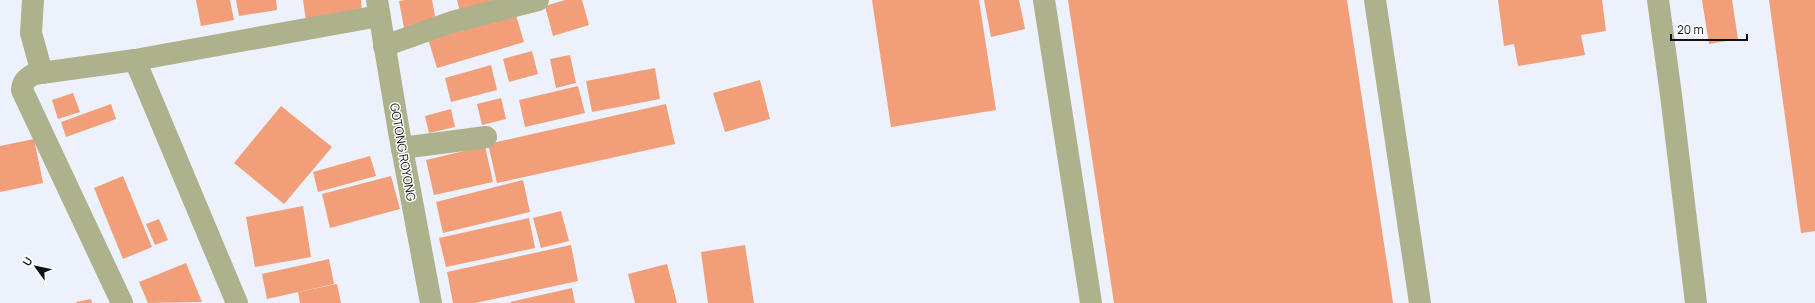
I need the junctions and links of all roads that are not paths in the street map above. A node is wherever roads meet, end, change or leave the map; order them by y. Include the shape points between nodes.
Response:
1 (33, 0) edge
2 (538, 0) edge
3 (1044, 0) edge
4 (1375, 0) edge
5 (1658, 0) edge
6 (378, 8) edge
7 (384, 46) junction
8 (135, 60) junction
9 (42, 73) junction
10 (486, 138) dead end
11 (402, 148) junction
12 (122, 303) edge
13 (237, 303) edge
14 (431, 303) edge
15 (1090, 303) edge
16 (1420, 303) edge
17 (1696, 303) edge

1 - 9 street via 31,33
2 - 7 street via 452,22
3 - 15 street
4 - 16 street
5 - 17 street
6 - 7 street, GOTONG ROYONG
6 - 8 street
7 - 11 street, GOTONG ROYONG
8 - 9 street
8 - 13 street
9 - 12 street via 29,77 22,85 22,90
10 - 11 street
11 - 14 street, GOTONG ROYONG

